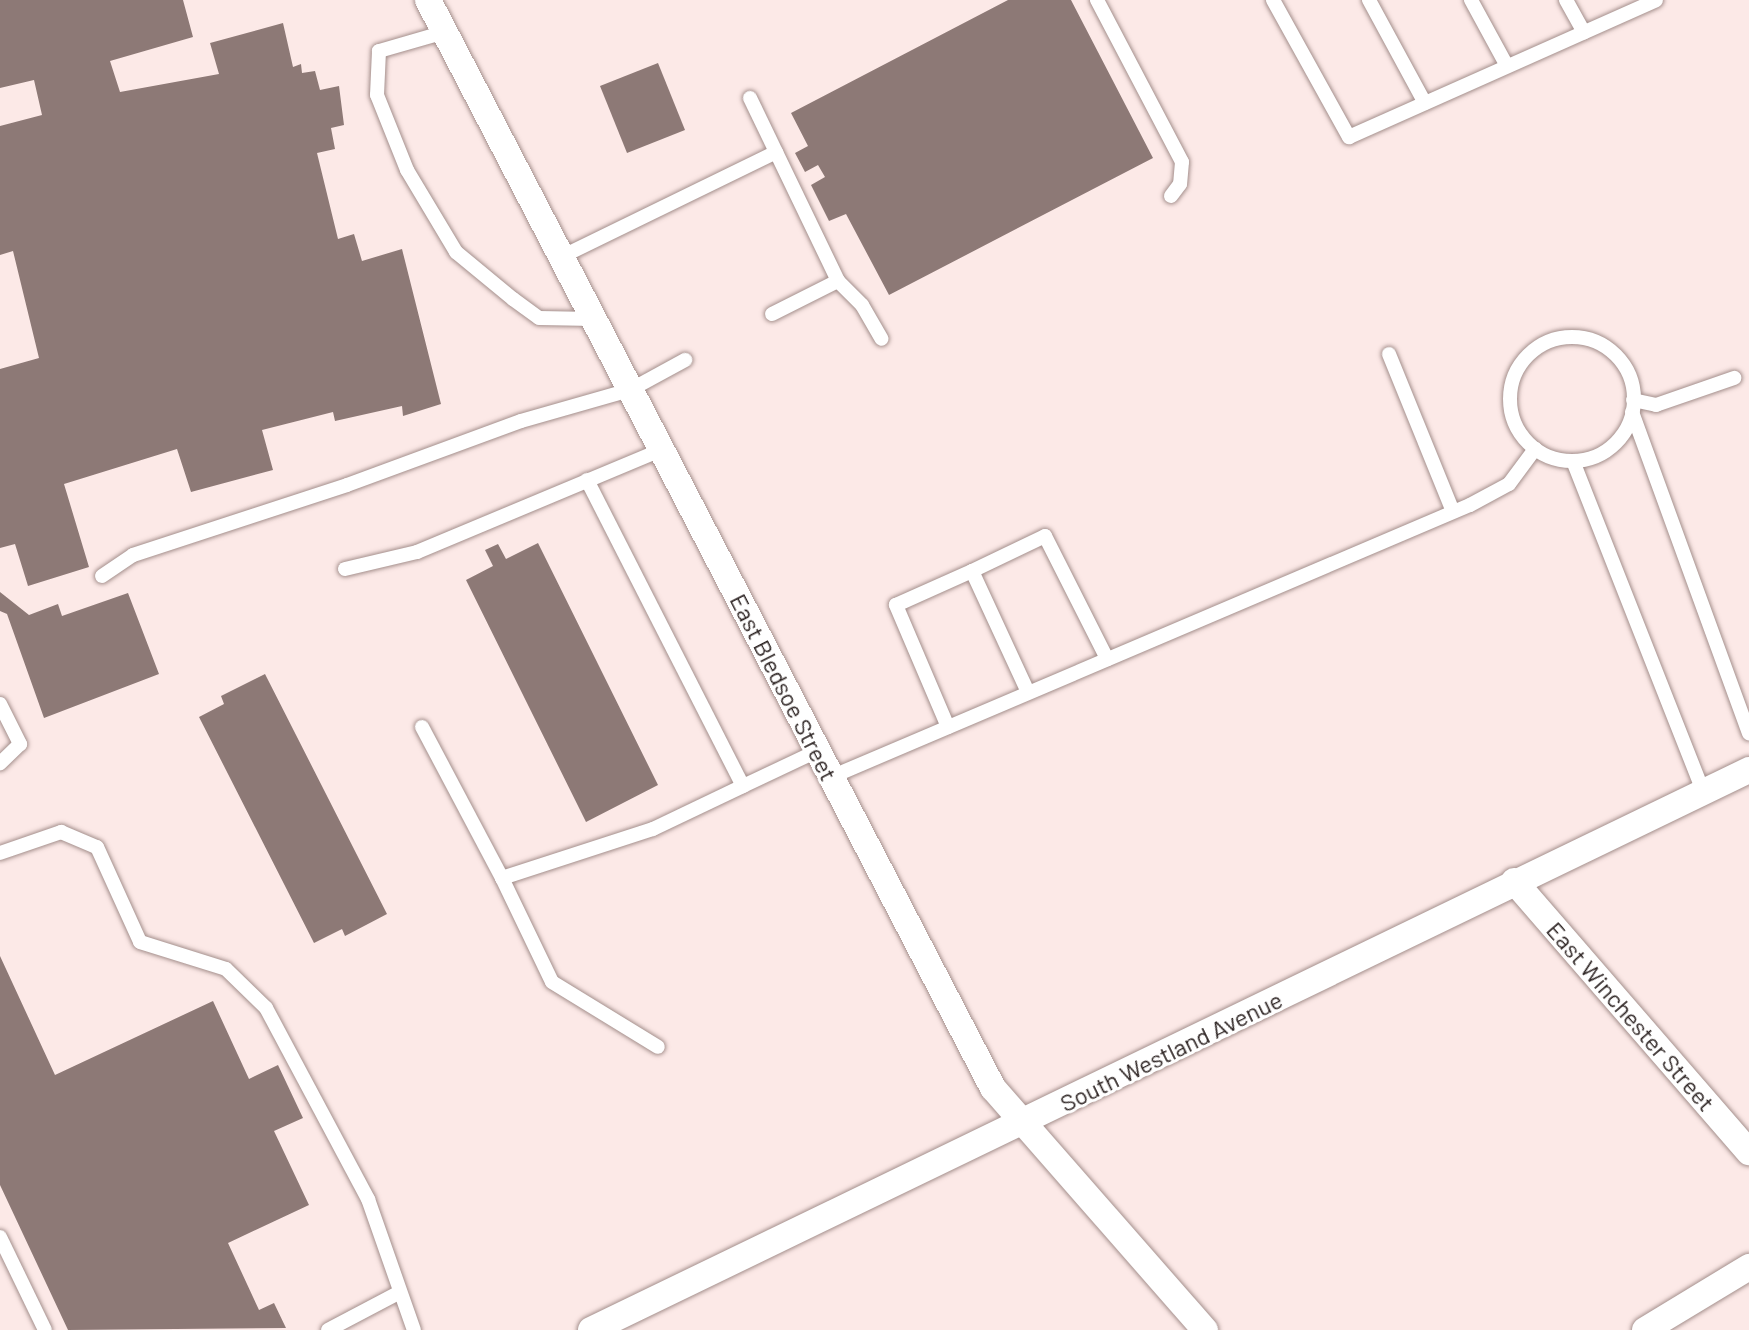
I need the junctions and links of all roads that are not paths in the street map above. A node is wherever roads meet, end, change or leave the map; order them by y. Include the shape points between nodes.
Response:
1 (428, 0) edge
2 (1097, 0) edge
3 (1273, 0) edge
4 (1369, 0) edge
5 (1471, 0) edge
6 (1566, 0) edge
7 (1656, 0) edge
8 (445, 32) junction
9 (1584, 32) junction
10 (1507, 66) junction
11 (750, 98) dead end
12 (1425, 103) junction
13 (776, 152) junction
14 (1171, 196) dead end
15 (561, 257) junction
16 (838, 281) junction
17 (772, 314) dead end
18 (594, 319) junction
19 (882, 339) dead end
20 (1389, 354) dead end
21 (685, 360) dead end
22 (1734, 378) dead end
23 (630, 390) junction
24 (1633, 406) junction
25 (1535, 449) junction
26 (661, 450) junction
27 (1573, 461) junction
28 (587, 480) junction
29 (1453, 512) junction
30 (345, 569) dead end
31 (972, 571) junction
32 (102, 576) dead end
33 (1107, 659) junction
34 (1028, 692) junction
35 (0, 704) edge
36 (422, 727) dead end
37 (948, 727) junction
38 (1749, 733) edge
39 (817, 751) junction
40 (0, 763) edge
41 (1749, 770) edge
42 (831, 777) junction
43 (743, 786) junction
44 (1703, 791) junction
45 (0, 853) edge
46 (502, 878) junction
47 (1514, 881) junction
48 (658, 1047) dead end
49 (1022, 1124) junction
50 (1749, 1152) edge
51 (0, 1237) edge
52 (1749, 1267) edge
53 (400, 1292) junction
54 (45, 1330) edge
55 (328, 1330) edge
56 (414, 1330) edge
57 (591, 1330) edge
58 (1205, 1330) edge
59 (1645, 1330) edge

1 - 8 street, East Bledsoe Street
2 - 14 lane via 1182,162 1180,184
3 - 12 lane via 1349,137
4 - 12 lane
5 - 10 lane
6 - 9 lane
7 - 9 lane
8 - 15 street, East Bledsoe Street
8 - 18 lane via 379,51 377,95 407,170 456,252 513,299 539,318
9 - 10 lane
10 - 12 lane
11 - 13 lane
13 - 15 lane
13 - 16 lane
15 - 18 street, East Bledsoe Street
16 - 17 lane
16 - 19 lane via 862,305
18 - 23 street, East Bledsoe Street
20 - 29 lane
21 - 23 lane
22 - 24 lane via 1656,405
23 - 26 street, East Bledsoe Street
23 - 32 lane via 521,421 133,555
24 - 25 lane via 1628,372 1599,343 1580,337 1540,345 1514,375 1509,395 1521,435
24 - 27 lane via 1611,447
24 - 38 lane
25 - 27 lane
25 - 29 lane via 1509,484
26 - 28 lane
26 - 39 street, East Bledsoe Street
27 - 44 lane
28 - 30 lane via 417,552
28 - 43 lane
29 - 33 lane
31 - 33 lane via 1045,536
31 - 34 lane
31 - 37 lane via 896,605
33 - 34 lane
34 - 37 lane
35 - 40 lane via 20,744
36 - 46 lane
37 - 42 lane
39 - 42 street, East Bledsoe Street
39 - 43 lane
41 - 44 street, South Westland Avenue
42 - 49 street, East Bledsoe Street via 993,1088
43 - 46 lane via 653,829
44 - 47 street, South Westland Avenue
45 - 53 lane via 61,832 97,847 140,942 226,969 266,1008 368,1199
46 - 48 lane via 552,982
47 - 49 street, South Westland Avenue
47 - 50 street, East Winchester Street
49 - 57 street, South Westland Avenue
49 - 58 street, East Bledsoe Street via 1062,1162
51 - 54 lane
52 - 59 street
53 - 55 lane
53 - 56 lane

